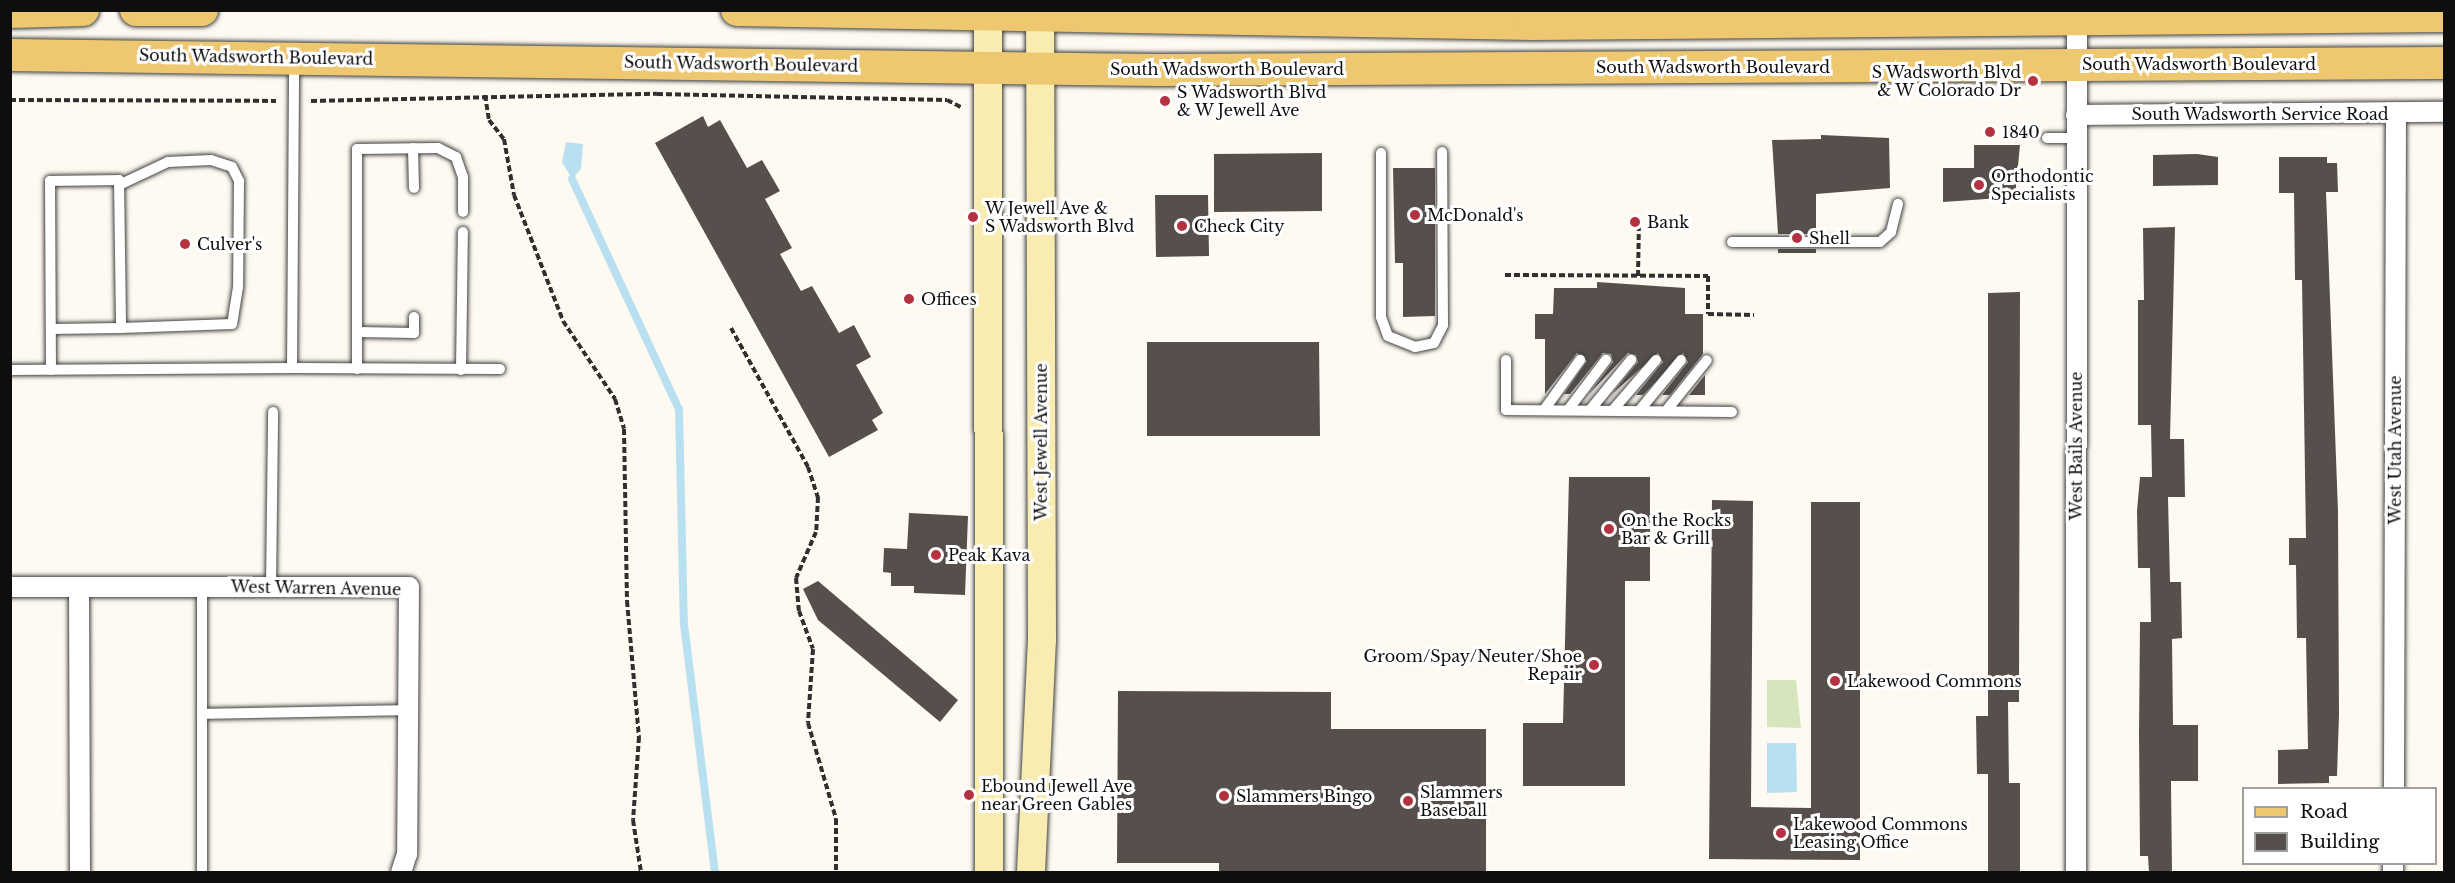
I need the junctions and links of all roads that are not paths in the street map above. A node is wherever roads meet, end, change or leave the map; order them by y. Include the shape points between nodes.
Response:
1 (83, 10) edge
2 (136, 10) edge
3 (202, 10) edge
4 (737, 10) edge
5 (10, 12) edge
6 (987, 12) edge
7 (1040, 13) edge
8 (2445, 16) edge
9 (2077, 19) junction
10 (10, 55) edge
11 (294, 59) junction
12 (2445, 63) edge
13 (2076, 65) junction
14 (988, 67) junction
15 (1040, 68) junction
16 (2396, 112) junction
17 (2445, 112) edge
18 (2076, 115) junction
19 (2047, 138) dead end
20 (2076, 138) junction
21 (413, 148) junction
22 (1442, 152) dead end
23 (1381, 153) dead end
24 (119, 185) junction
25 (414, 188) dead end
26 (1898, 204) dead end
27 (463, 212) dead end
28 (463, 232) dead end
29 (1732, 242) dead end
30 (414, 317) dead end
31 (121, 328) junction
32 (51, 329) junction
33 (358, 333) junction
34 (1506, 360) dead end
35 (1580, 360) dead end
36 (1606, 360) dead end
37 (1631, 360) dead end
38 (1656, 360) dead end
39 (1681, 360) dead end
40 (1707, 360) dead end
41 (292, 368) junction
42 (357, 369) junction
43 (500, 369) dead end
44 (10, 370) edge
45 (51, 370) junction
46 (461, 370) junction
47 (1544, 410) junction
48 (1568, 410) junction
49 (1590, 410) junction
50 (1613, 410) junction
51 (1639, 411) junction
52 (1666, 411) junction
53 (273, 412) dead end
54 (1732, 412) dead end
55 (10, 587) edge
56 (79, 587) junction
57 (202, 587) junction
58 (272, 587) junction
59 (408, 710) junction
60 (202, 714) junction
61 (2394, 787) edge
62 (80, 873) edge
63 (202, 873) edge
64 (401, 873) edge
65 (989, 873) edge
66 (1032, 873) edge
67 (2076, 873) edge

1 - 5 main road
2 - 3 main road
4 - 6 main road
6 - 7 main road
6 - 14 main road
7 - 9 main road via 1533,24
7 - 15 main road, West Jewell Avenue
8 - 9 main road
9 - 13 street, West Bails Avenue
10 - 11 main road, South Wadsworth Boulevard
11 - 14 main road, South Wadsworth Boulevard
11 - 41 lane
12 - 13 main road, South Wadsworth Boulevard
13 - 15 main road, South Wadsworth Boulevard
13 - 18 street, West Bails Avenue
14 - 15 main road, South Wadsworth Boulevard
14 - 65 main road
15 - 66 main road, West Jewell Avenue via 1042,640
16 - 17 street, South Wadsworth Service Road
16 - 18 street, South Wadsworth Service Road
16 - 61 street, West Utah Avenue
18 - 20 street, West Bails Avenue
19 - 20 lane
20 - 67 street, West Bails Avenue
21 - 25 lane
21 - 27 lane via 438,148 456,157 463,177
21 - 33 lane via 357,149
22 - 23 lane via 1443,325 1434,343 1415,347 1388,336 1381,317
24 - 31 lane
24 - 31 lane via 168,162 211,160 232,167 239,181 238,287 232,324
24 - 32 lane via 119,180 50,181
26 - 29 lane via 1892,232 1880,242
28 - 46 lane
30 - 33 lane via 414,333
31 - 32 lane
32 - 45 lane
33 - 42 lane
34 - 47 lane via 1506,410
35 - 47 lane
36 - 48 lane
37 - 49 lane
38 - 50 lane
39 - 51 lane
40 - 52 lane
41 - 42 lane
41 - 45 lane
42 - 46 lane
43 - 46 lane
44 - 45 lane
47 - 48 lane
48 - 49 lane
49 - 50 lane
50 - 51 lane
51 - 52 lane
52 - 54 lane
53 - 58 lane
55 - 56 street, West Warren Avenue
56 - 57 street, West Warren Avenue
56 - 62 street
57 - 58 street, West Warren Avenue
57 - 60 lane
58 - 59 street, West Warren Avenue via 409,587
59 - 60 lane
59 - 64 street, West Warren Avenue via 407,854
60 - 63 lane

